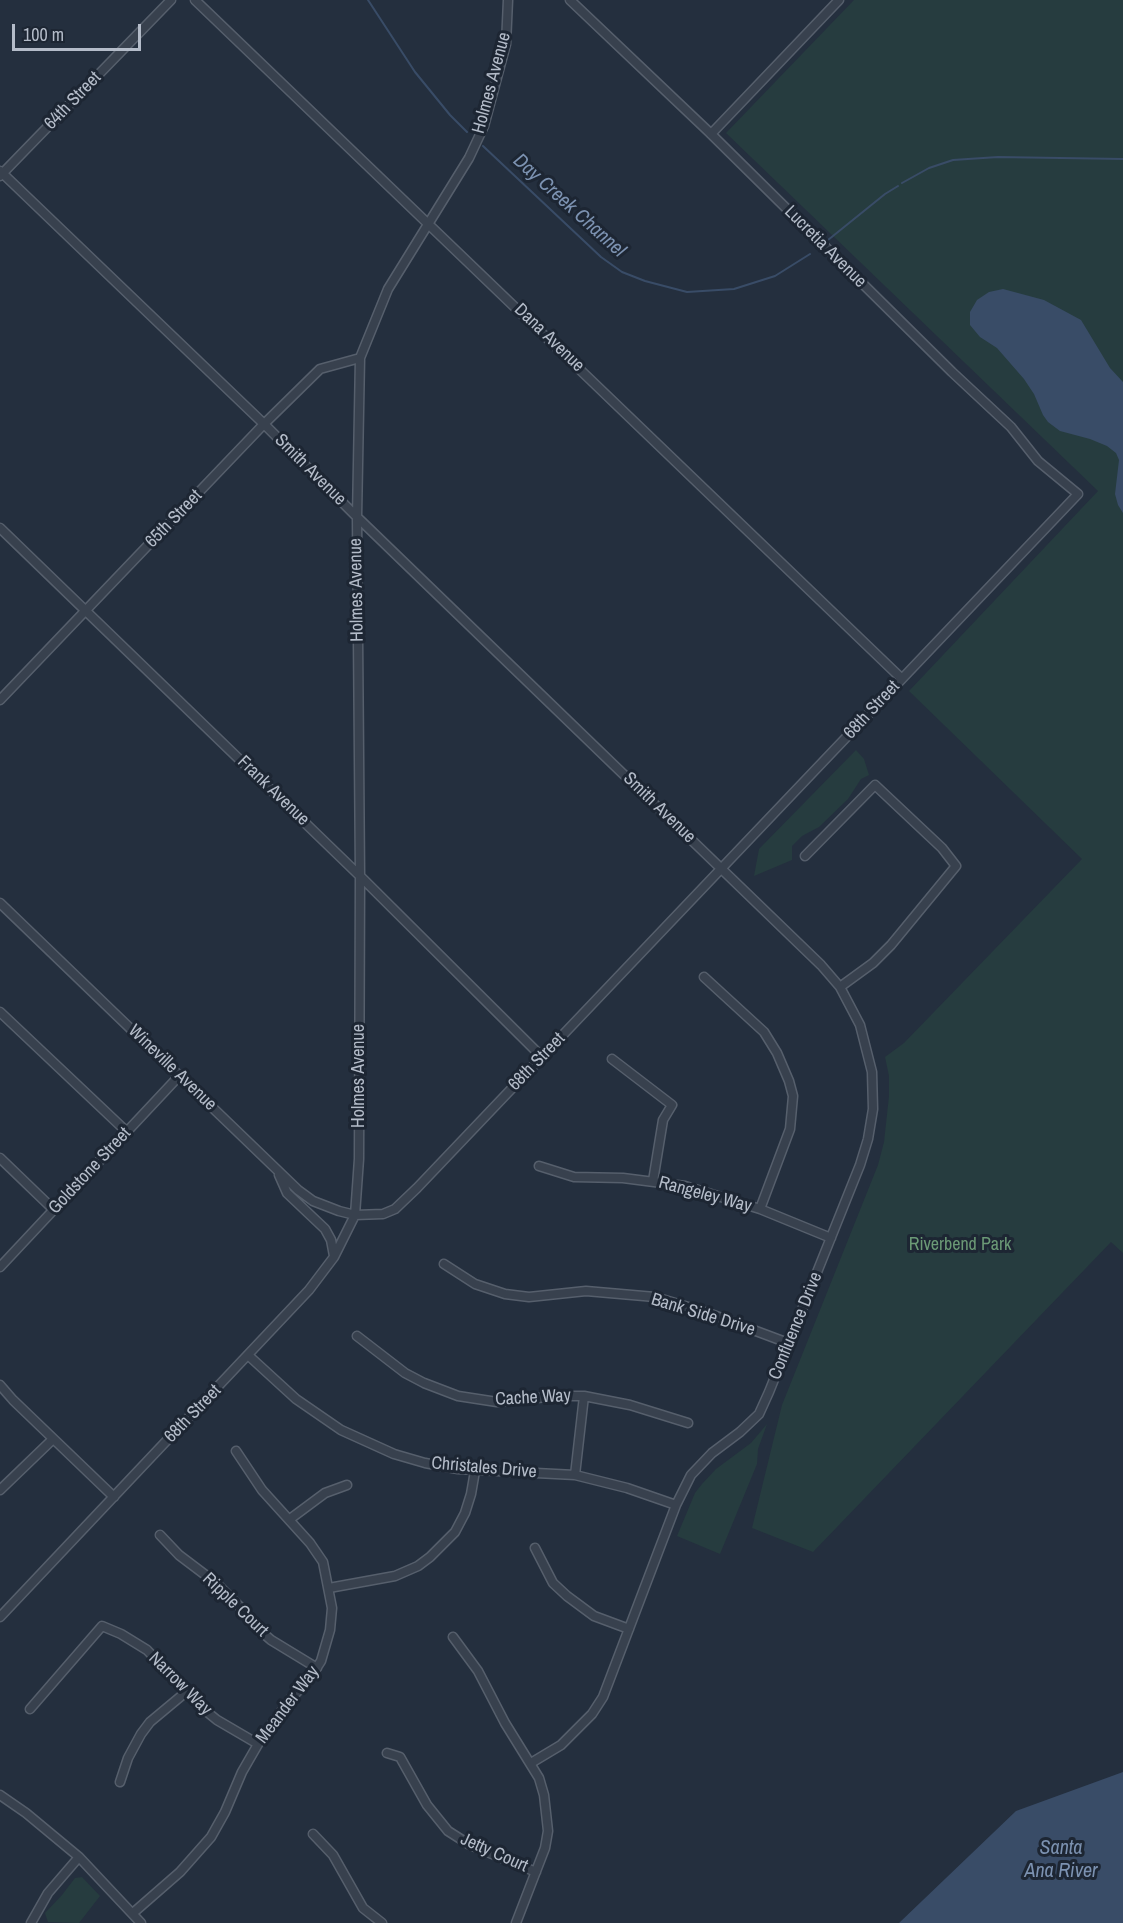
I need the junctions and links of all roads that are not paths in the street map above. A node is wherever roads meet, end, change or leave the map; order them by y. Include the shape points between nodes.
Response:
1 (171, 0) edge
2 (195, 0) edge
3 (508, 0) edge
4 (570, 0) edge
5 (839, 0) edge
6 (711, 134) junction
7 (1, 174) edge
8 (428, 222) junction
9 (360, 358) junction
10 (264, 424) junction
11 (1078, 494) joint
12 (357, 517) junction
13 (0, 528) edge
14 (86, 610) junction
15 (901, 678) junction
16 (0, 700) edge
17 (805, 856) dead end
18 (722, 869) junction
19 (360, 876) junction
20 (0, 903) edge
21 (704, 977) dead end
22 (840, 987) junction
23 (0, 1012) edge
24 (542, 1057) junction
25 (612, 1059) dead end
26 (180, 1075) junction
27 (127, 1132) junction
28 (0, 1158) edge
29 (539, 1166) dead end
30 (278, 1172) junction
31 (653, 1181) junction
32 (760, 1209) junction
33 (54, 1210) junction
34 (355, 1215) junction
35 (831, 1238) junction
36 (334, 1257) junction
37 (444, 1264) dead end
38 (0, 1267) edge
39 (357, 1336) dead end
40 (788, 1343) junction
41 (249, 1356) junction
42 (0, 1385) edge
43 (584, 1396) junction
44 (688, 1423) dead end
45 (53, 1439) junction
46 (236, 1451) dead end
47 (475, 1471) junction
48 (575, 1475) junction
49 (347, 1485) dead end
50 (0, 1490) edge
51 (114, 1497) junction
52 (676, 1505) junction
53 (290, 1519) junction
54 (160, 1535) dead end
55 (535, 1548) dead end
56 (329, 1588) junction
57 (0, 1617) edge
58 (629, 1629) junction
59 (453, 1637) dead end
60 (316, 1668) junction
61 (186, 1692) junction
62 (30, 1709) dead end
63 (258, 1744) junction
64 (387, 1753) dead end
65 (531, 1763) junction
66 (120, 1782) dead end
67 (0, 1795) edge
68 (314, 1834) dead end
69 (79, 1857) junction
70 (536, 1872) junction
71 (133, 1913) junction
72 (31, 1923) edge
73 (141, 1923) edge
74 (382, 1923) edge
75 (516, 1923) edge

1 - 7 street, 64th Street
2 - 8 street, Dana Avenue
3 - 8 street, Holmes Avenue via 506,44 484,126 469,158
4 - 6 street, Lucretia Avenue
5 - 6 street
6 - 11 street, Lucretia Avenue via 1011,427 1038,461
7 - 10 street, Smith Avenue
8 - 9 street, Holmes Avenue via 388,289
8 - 15 street, Dana Avenue
9 - 10 street, 65th Street via 320,369
9 - 12 street, Holmes Avenue
10 - 12 street, Smith Avenue
10 - 14 street, 65th Street
11 - 15 street, 68th Street
12 - 18 street, Smith Avenue
12 - 19 street, Holmes Avenue
13 - 14 street, Frank Avenue
14 - 16 street, 65th Street
14 - 19 street, Frank Avenue
15 - 18 street, 68th Street
17 - 22 street via 875,785 956,866 891,945
18 - 22 street, Confluence Drive
18 - 24 street, 68th Street
19 - 24 street, Frank Avenue
19 - 34 street, Holmes Avenue
20 - 26 street, Wineville Avenue
21 - 32 street via 764,1032 777,1053 793,1096 790,1129
22 - 35 street, Confluence Drive via 860,1025 869,1055 873,1109 866,1147
23 - 27 street
24 - 34 street, 68th Street via 403,1203 383,1214
25 - 31 street via 672,1105 663,1120
26 - 27 street, Goldstone Street
26 - 30 street, Wineville Avenue
27 - 33 street, Goldstone Street
28 - 33 street
29 - 31 street, Rangeley Way via 574,1177
30 - 34 street, Wineville Avenue via 313,1201
30 - 36 street via 287,1193 325,1228
31 - 32 street, Rangeley Way via 695,1188
32 - 35 street, Rangeley Way
33 - 38 street, Goldstone Street
34 - 36 street, 68th Street
35 - 40 street, Confluence Drive
36 - 41 street, 68th Street
37 - 40 street, Bank Side Drive via 475,1284 505,1293 529,1298 586,1291 655,1298
39 - 43 street, Cache Way via 405,1373 458,1396 497,1402
40 - 52 street, Confluence Drive via 759,1414 691,1475
41 - 47 street, Christales Drive via 296,1400 341,1430 424,1463
41 - 51 street, 68th Street
42 - 45 street
43 - 44 street, Cache Way
43 - 48 street
45 - 50 street
45 - 51 street
46 - 53 street, Meander Way via 262,1490
47 - 48 street, Christales Drive
47 - 56 street via 465,1513 455,1532 430,1557 395,1576
48 - 52 street, Christales Drive
49 - 53 street via 325,1493
51 - 57 street, 68th Street
52 - 58 street, Confluence Drive
53 - 56 street, Meander Way via 323,1562
54 - 60 street, Ripple Court via 216,1583 271,1640
55 - 58 street via 553,1583 567,1596 594,1616
56 - 60 street, Meander Way via 330,1630
58 - 65 street, Confluence Drive via 603,1697 592,1714 561,1744
59 - 65 street via 478,1671
60 - 63 street, Meander Way
61 - 62 street, Narrow Way via 147,1650 102,1626
61 - 63 street, Narrow Way via 217,1720
61 - 66 street via 141,1734
63 - 71 street, Meander Way via 211,1837 180,1872
64 - 70 street, Jetty Court via 400,1757 427,1806 448,1831 470,1845
65 - 70 street via 544,1795 548,1831
67 - 69 street
68 - 74 street via 339,1864 363,1908
69 - 71 street
69 - 72 street via 48,1893
70 - 75 street
71 - 73 street

